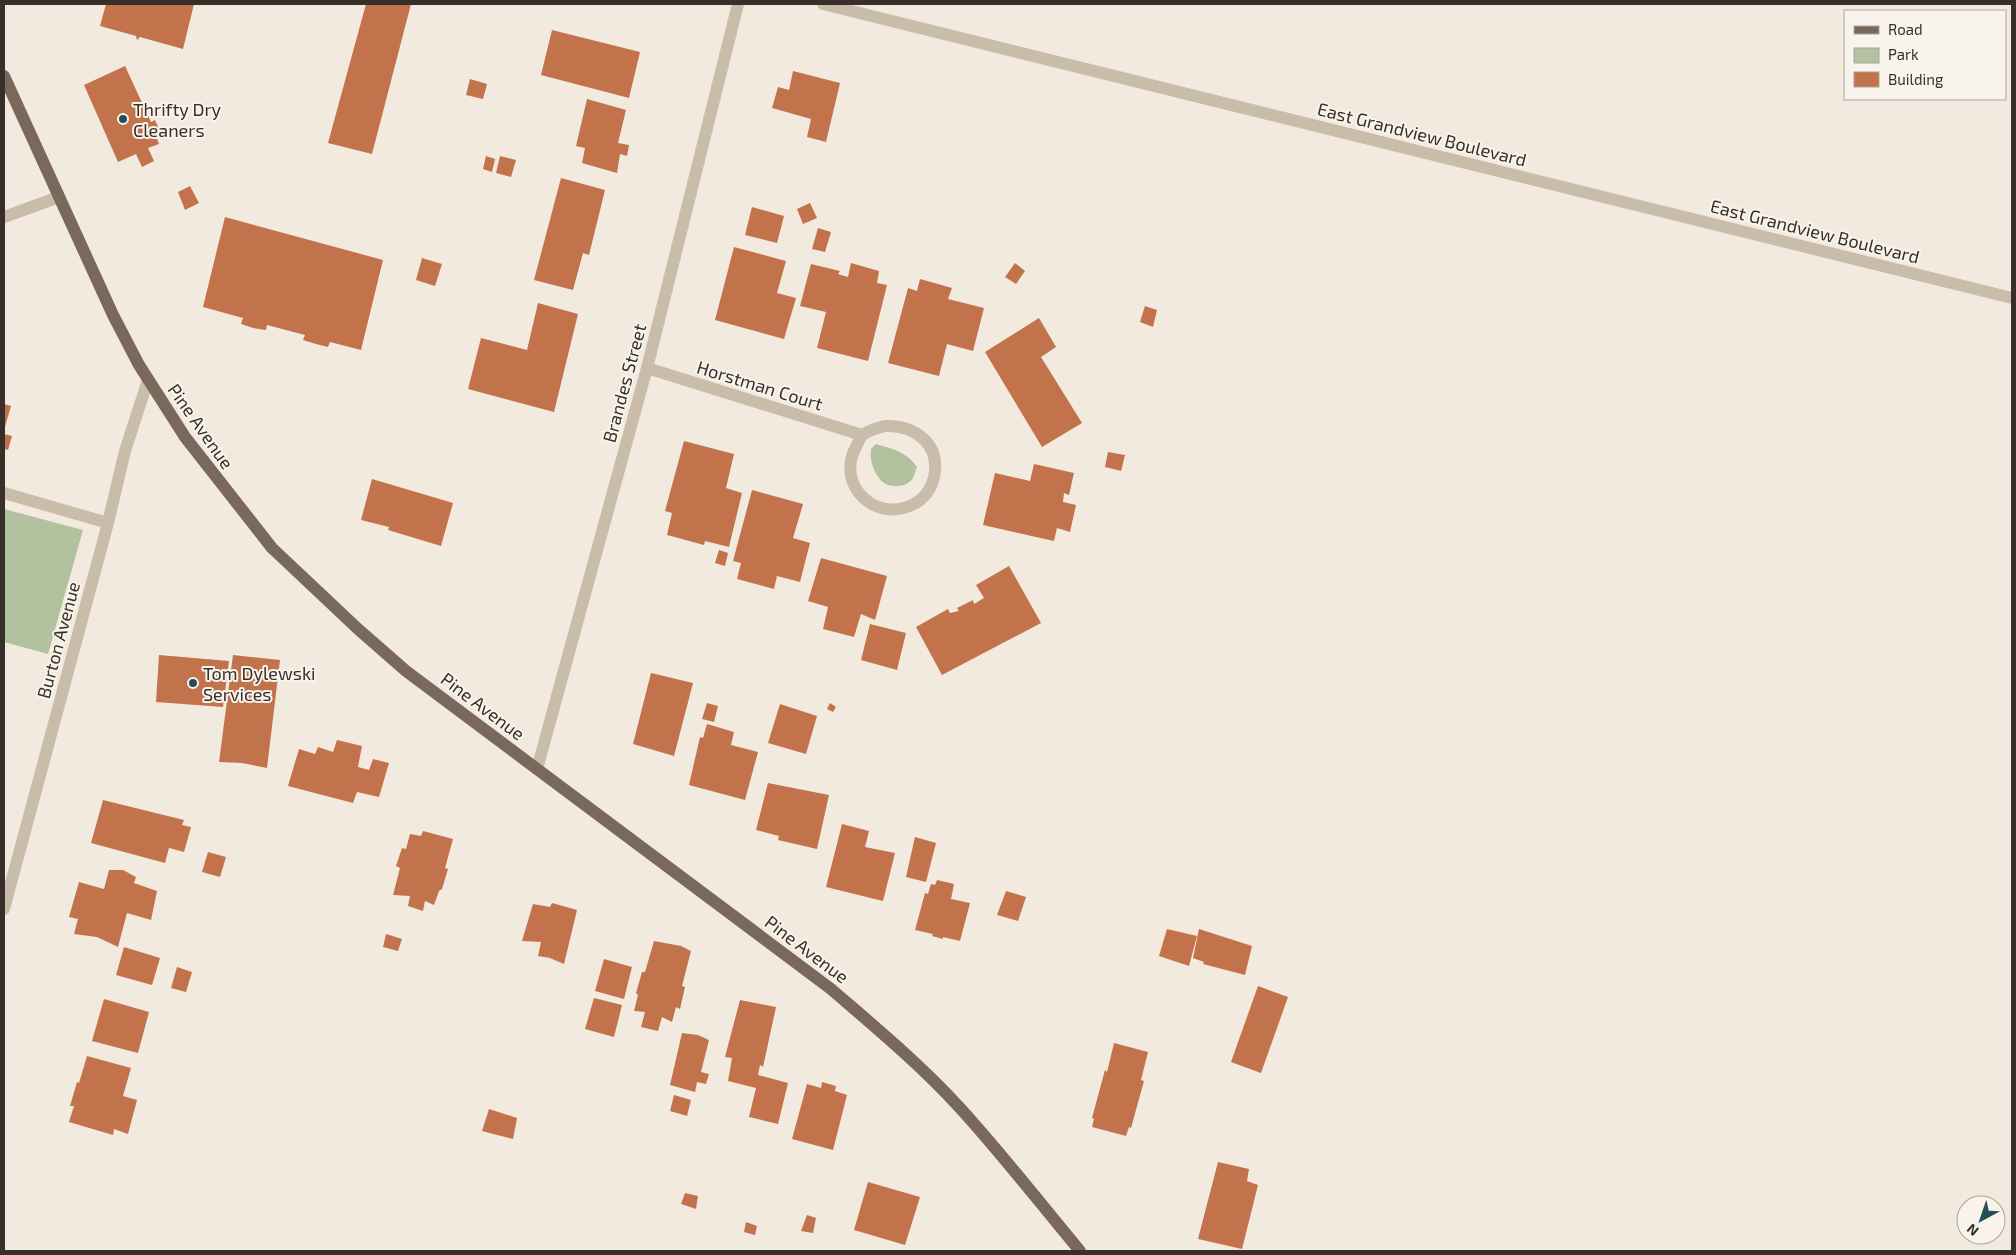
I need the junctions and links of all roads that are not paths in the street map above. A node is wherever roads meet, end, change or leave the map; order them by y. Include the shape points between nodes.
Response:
1 (738, 4) edge
2 (824, 4) edge
3 (4, 76) edge
4 (59, 197) junction
5 (4, 217) edge
6 (2012, 298) edge
7 (647, 368) junction
8 (148, 380) junction
9 (862, 435) junction
10 (4, 493) edge
11 (108, 523) junction
12 (537, 769) junction
13 (4, 909) edge
14 (1080, 1251) edge

1 - 7 street, Brandes Street
2 - 6 street, East Grandview Boulevard
3 - 4 main road, Pine Avenue
4 - 5 street
4 - 8 main road, Pine Avenue via 113,315
7 - 9 street, Horstman Court
7 - 12 street, Brandes Street
8 - 11 street, Burton Avenue
8 - 12 main road, Pine Avenue via 185,436 272,548 406,671
9 - 9 street via 850,464 851,478 866,501 886,509 907,508 929,491 934,478 933,457 924,438 899,426 885,426
10 - 11 street
11 - 13 street, Burton Avenue
12 - 14 main road, Pine Avenue via 831,989 871,1023 958,1106

